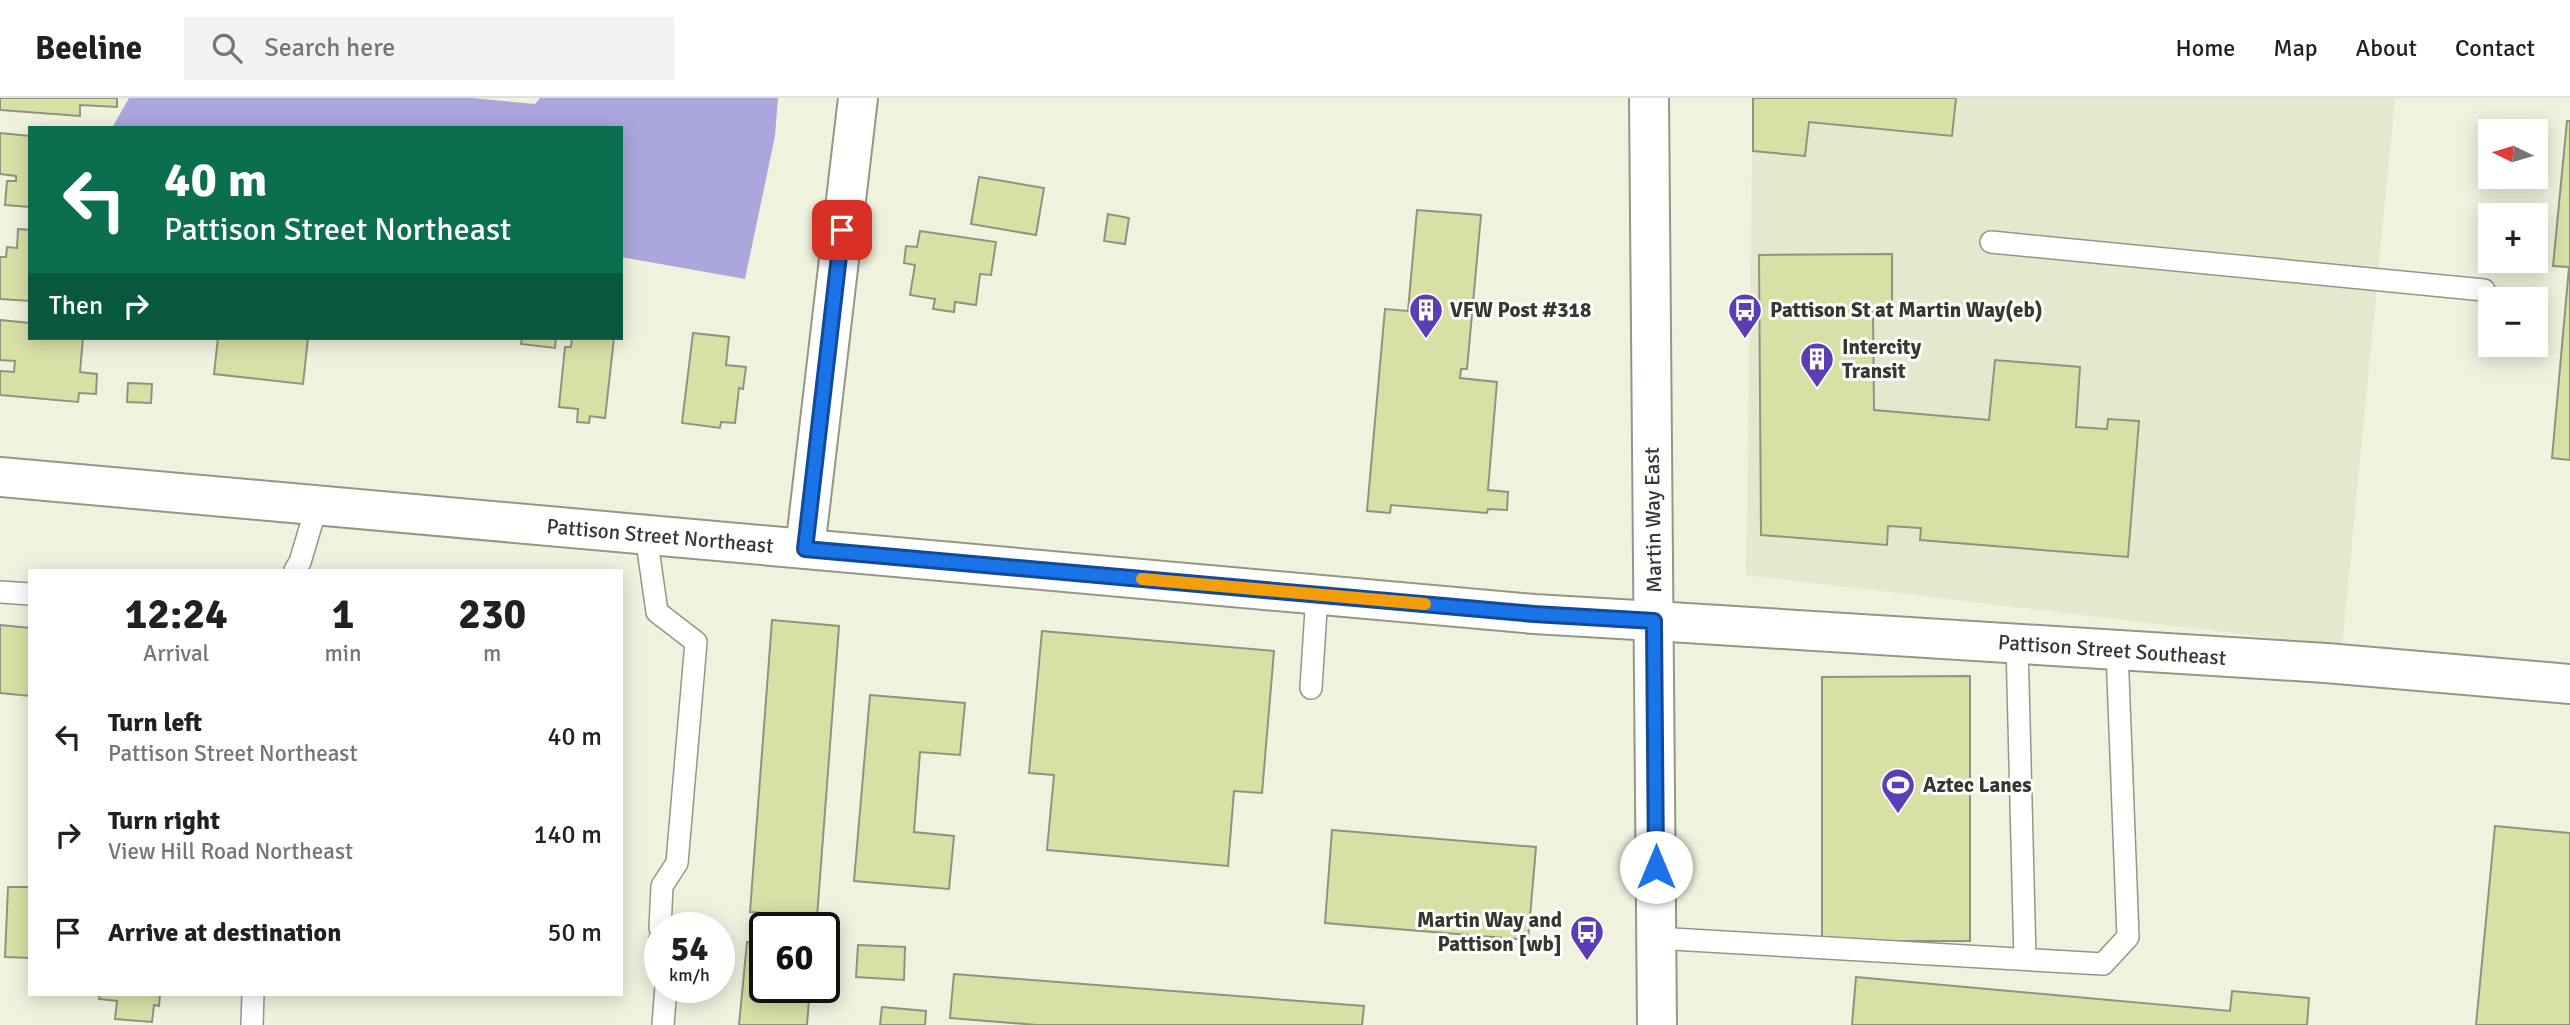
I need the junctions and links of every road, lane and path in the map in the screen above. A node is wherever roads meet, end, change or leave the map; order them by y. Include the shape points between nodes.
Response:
1 (858, 98) edge
2 (1649, 98) edge
3 (1991, 242) dead end
4 (2478, 289) edge
5 (0, 477) edge
6 (317, 505) junction
7 (646, 535) junction
8 (805, 549) junction
9 (296, 569) edge
10 (0, 592) edge
11 (28, 594) edge
12 (1317, 594) junction
13 (1654, 621) junction
14 (2017, 644) junction
15 (2118, 650) junction
16 (2570, 684) edge
17 (1311, 688) dead end
18 (661, 912) edge
19 (1656, 938) junction
20 (2025, 959) junction
21 (253, 996) edge
22 (665, 1003) edge
23 (252, 1025) edge
24 (663, 1025) edge
25 (1657, 1025) edge

1 - 8 street
2 - 13 street, Martin Way East
3 - 4 lane
5 - 6 street, Pattison Street Northeast
6 - 7 street, Pattison Street Northeast
6 - 9 lane
7 - 8 street, Pattison Street Northeast
7 - 18 lane via 657,612 696,642 677,863 662,886
8 - 12 street, Pattison Street Northeast
10 - 11 lane
12 - 13 street, Pattison Street Northeast
12 - 17 lane
13 - 14 street, Pattison Street Southeast
13 - 19 street, Martin Way East
14 - 15 street, Pattison Street Southeast
14 - 20 lane
15 - 16 street, Pattison Street Southeast
15 - 20 lane via 2128,937 2103,964
19 - 20 lane
19 - 25 street, Martin Way East
21 - 23 lane
22 - 24 lane

